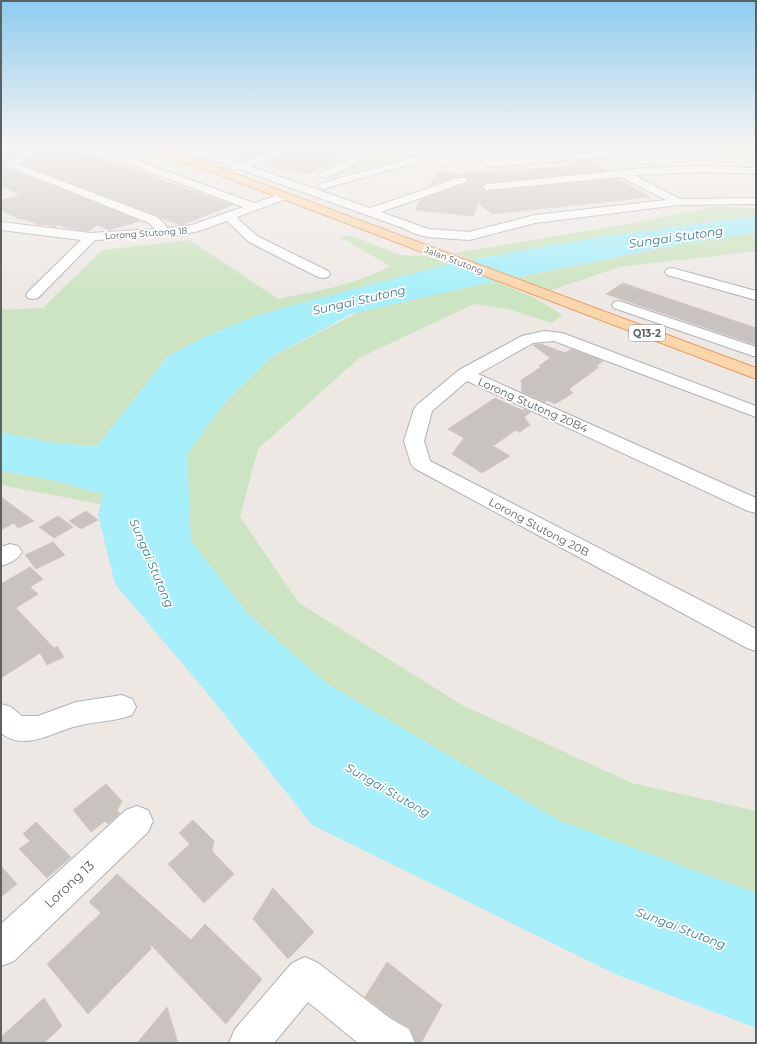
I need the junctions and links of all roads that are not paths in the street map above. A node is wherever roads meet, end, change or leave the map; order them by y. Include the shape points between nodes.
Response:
1 (93, 197) edge
2 (225, 197) edge
3 (283, 197) edge
4 (287, 197) edge
5 (328, 197) edge
6 (414, 197) edge
7 (668, 197) edge
8 (756, 201) edge
9 (678, 202) junction
10 (253, 207) junction
11 (370, 212) junction
12 (1, 214) edge
13 (231, 215) junction
14 (450, 223) dead end
15 (1, 226) edge
16 (14, 228) junction
17 (497, 228) junction
18 (162, 232) junction
19 (91, 237) junction
20 (672, 272) dead end
21 (323, 274) dead end
22 (33, 295) dead end
23 (756, 296) edge
24 (619, 304) dead end
25 (756, 352) edge
26 (465, 374) junction
27 (756, 374) edge
28 (756, 412) edge
29 (756, 506) edge
30 (756, 641) edge
31 (122, 708) dead end
32 (1, 716) edge
33 (137, 821) dead end
34 (1, 948) edge
35 (249, 1043) edge
36 (395, 1043) edge

1 - 18 street via 153,220
2 - 10 street
3 - 10 street, Lorong Stutong 18
4 - 27 main road, Jalan Stutong / Q13-2
5 - 11 street
6 - 11 street
7 - 9 street
8 - 9 street
9 - 17 street via 535,219
10 - 13 street, Lorong Stutong 18
11 - 17 street via 428,233 469,236
12 - 16 street via 19,221
13 - 18 street, Lorong Stutong 18 via 195,228
13 - 21 street via 232,220 253,239
14 - 17 street
15 - 16 street, Lorong Stutong 18
16 - 19 street, Lorong Stutong 18
18 - 19 street, Lorong Stutong 18
19 - 22 street
20 - 23 street
24 - 25 street
26 - 28 street, Lorong Stutong 20B4 via 528,339 556,336
26 - 29 street, Lorong Stutong 20B4
26 - 30 street, Lorong Stutong 20B via 423,409 414,441 421,464
31 - 32 street via 76,714 38,728 16,728
33 - 34 street, Lorong 13
35 - 36 street via 305,976 377,1033

